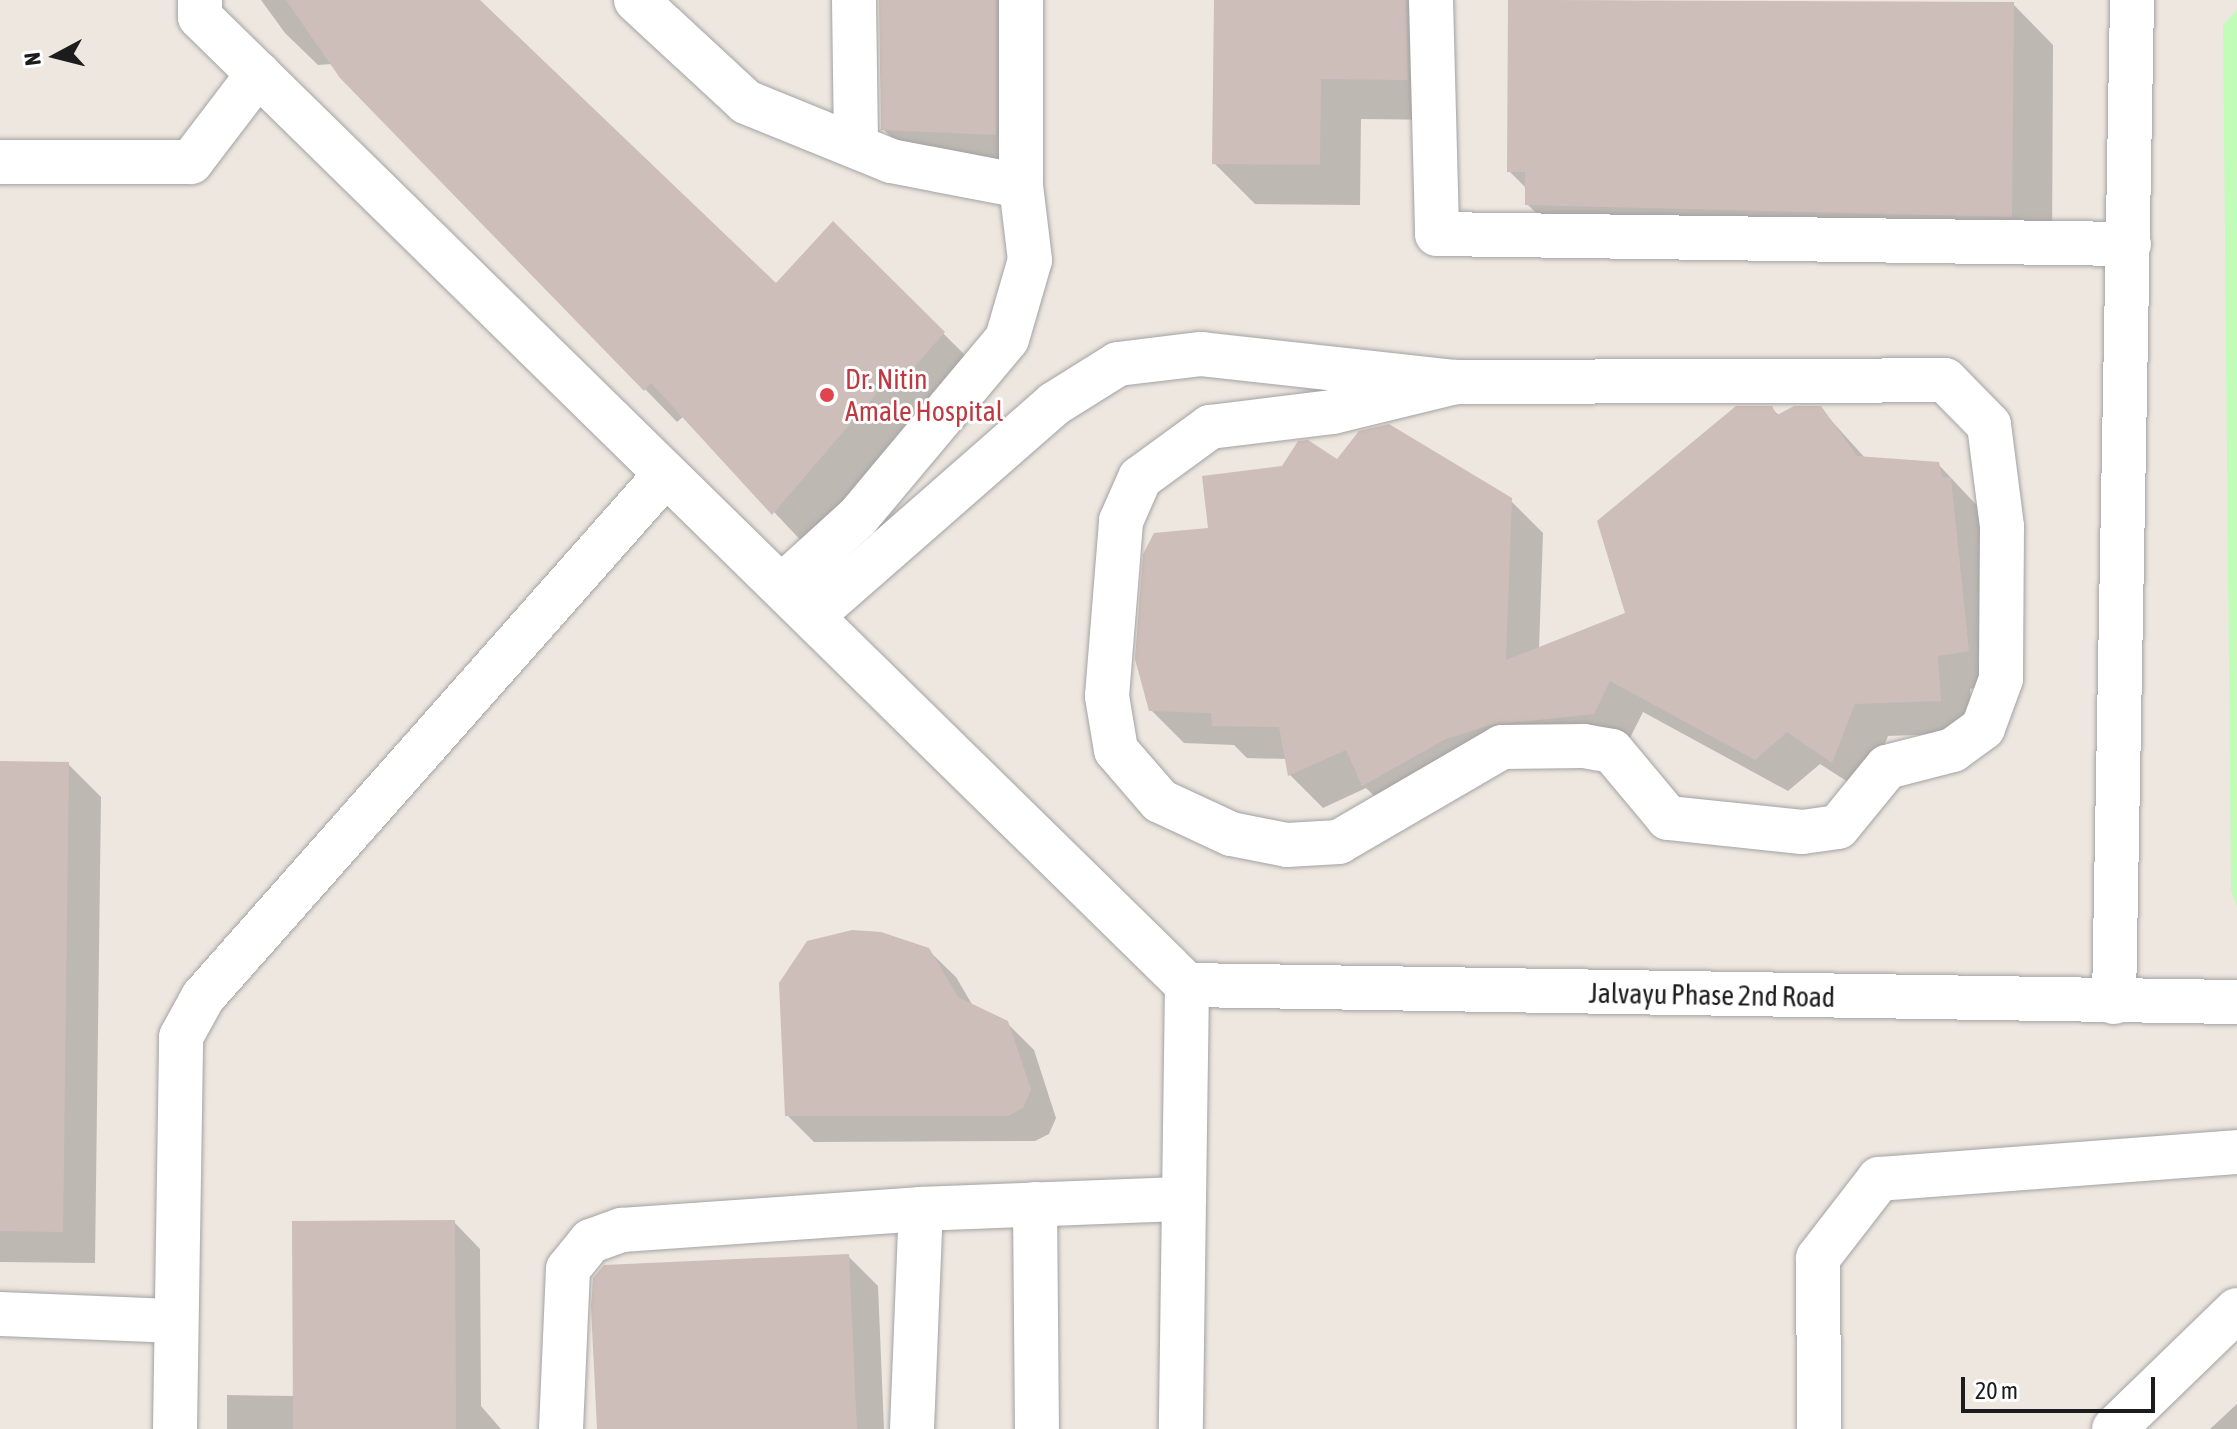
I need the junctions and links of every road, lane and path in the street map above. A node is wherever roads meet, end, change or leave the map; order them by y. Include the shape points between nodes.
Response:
1 (200, 0) edge
2 (636, 0) edge
3 (854, 0) edge
4 (1021, 0) edge
5 (1431, 0) edge
6 (2132, 0) edge
7 (258, 74) junction
8 (856, 145) junction
9 (0, 162) edge
10 (1021, 186) junction
11 (2129, 244) junction
12 (1456, 382) junction
13 (666, 474) junction
14 (797, 600) junction
15 (1187, 985) junction
16 (2114, 1002) junction
17 (2237, 1002) edge
18 (2237, 1152) edge
19 (1184, 1199) junction
20 (1035, 1204) junction
21 (921, 1209) junction
22 (2237, 1310) edge
23 (0, 1314) edge
24 (174, 1321) junction
25 (175, 1429) edge
26 (561, 1429) edge
27 (912, 1429) edge
28 (1037, 1429) edge
29 (1181, 1429) edge
30 (1819, 1429) edge
31 (2114, 1429) edge

1 - 7 street via 200,17
2 - 8 street via 746,102
3 - 8 street
4 - 10 street
5 - 11 street via 1437,234
6 - 11 street
7 - 9 street via 191,162
7 - 13 street
8 - 10 street via 891,161
10 - 14 street via 1030,260 1007,339 858,517
11 - 16 street
12 - 12 street via 1333,412 1210,427 1140,478 1121,521 1107,696 1116,750 1160,801 1231,834 1287,845 1339,842 1502,747 1584,746 1612,751 1668,818 1802,832 1838,827 1887,767 1953,750 1983,728 2001,679 2002,527 1989,425 1945,380
12 - 14 street via 1201,354 1118,364 1054,404
13 - 14 street
13 - 24 street via 203,997 181,1037
14 - 15 street
15 - 16 street, Jalvayu Phase 2nd Road
15 - 19 street
16 - 17 street, Jalvayu Phase 2nd Road
18 - 30 street via 1879,1179 1818,1258
19 - 20 street
19 - 29 street
20 - 21 street
20 - 28 street
21 - 26 street via 622,1230 591,1241 568,1269
21 - 27 street
22 - 31 street
23 - 24 street
24 - 25 street

